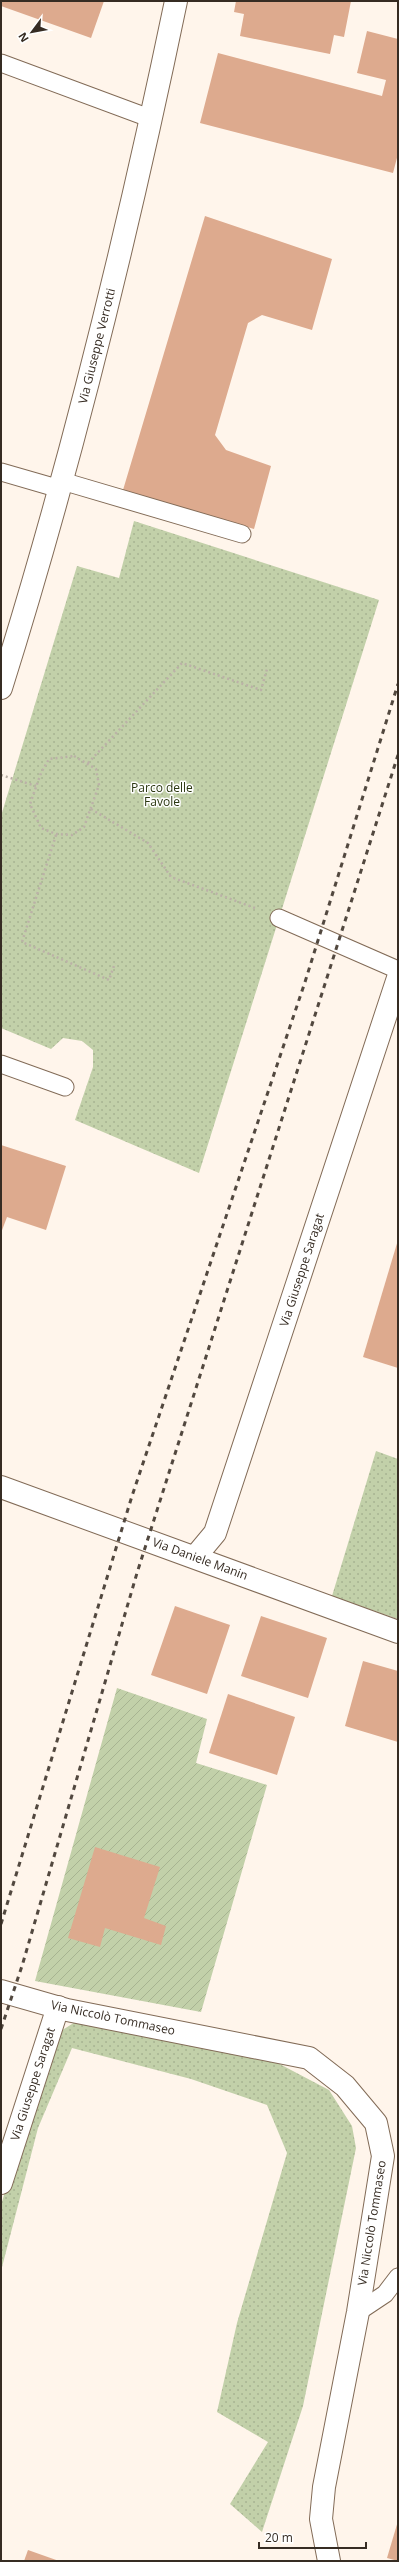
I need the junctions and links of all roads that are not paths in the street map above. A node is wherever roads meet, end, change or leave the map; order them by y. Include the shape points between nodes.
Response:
1 (176, 1) edge
2 (1, 63) edge
3 (152, 119) junction
4 (1, 472) edge
5 (61, 485) junction
6 (242, 534) dead end
7 (1, 688) edge
8 (279, 918) road end
9 (398, 970) edge
10 (398, 978) edge
11 (1, 1064) edge
12 (64, 1087) dead end
13 (1, 1486) edge
14 (196, 1557) junction
15 (398, 1632) edge
16 (1, 1991) edge
17 (58, 2007) junction
18 (1, 2183) edge
19 (398, 2277) edge
20 (358, 2312) junction
21 (329, 2561) edge

1 - 3 street, Via Giuseppe Verrotti
2 - 3 lane
3 - 5 street, Via Giuseppe Verrotti via 88,385
4 - 5 lane
5 - 6 lane
5 - 7 street, Via Giuseppe Verrotti
8 - 9 lane
10 - 14 street, Via Giuseppe Saragat via 215,1533
11 - 12 lane
13 - 14 street, Via Daniele Manin
14 - 15 street, Via Daniele Manin
16 - 17 street, Via Niccolò Tommaseo
17 - 18 street, Via Giuseppe Saragat
17 - 20 street, Via Niccolò Tommaseo via 309,2058 345,2086 376,2123 383,2156
19 - 20 lane via 385,2294
20 - 21 street, Via Niccolò Tommaseo via 324,2487 321,2519

